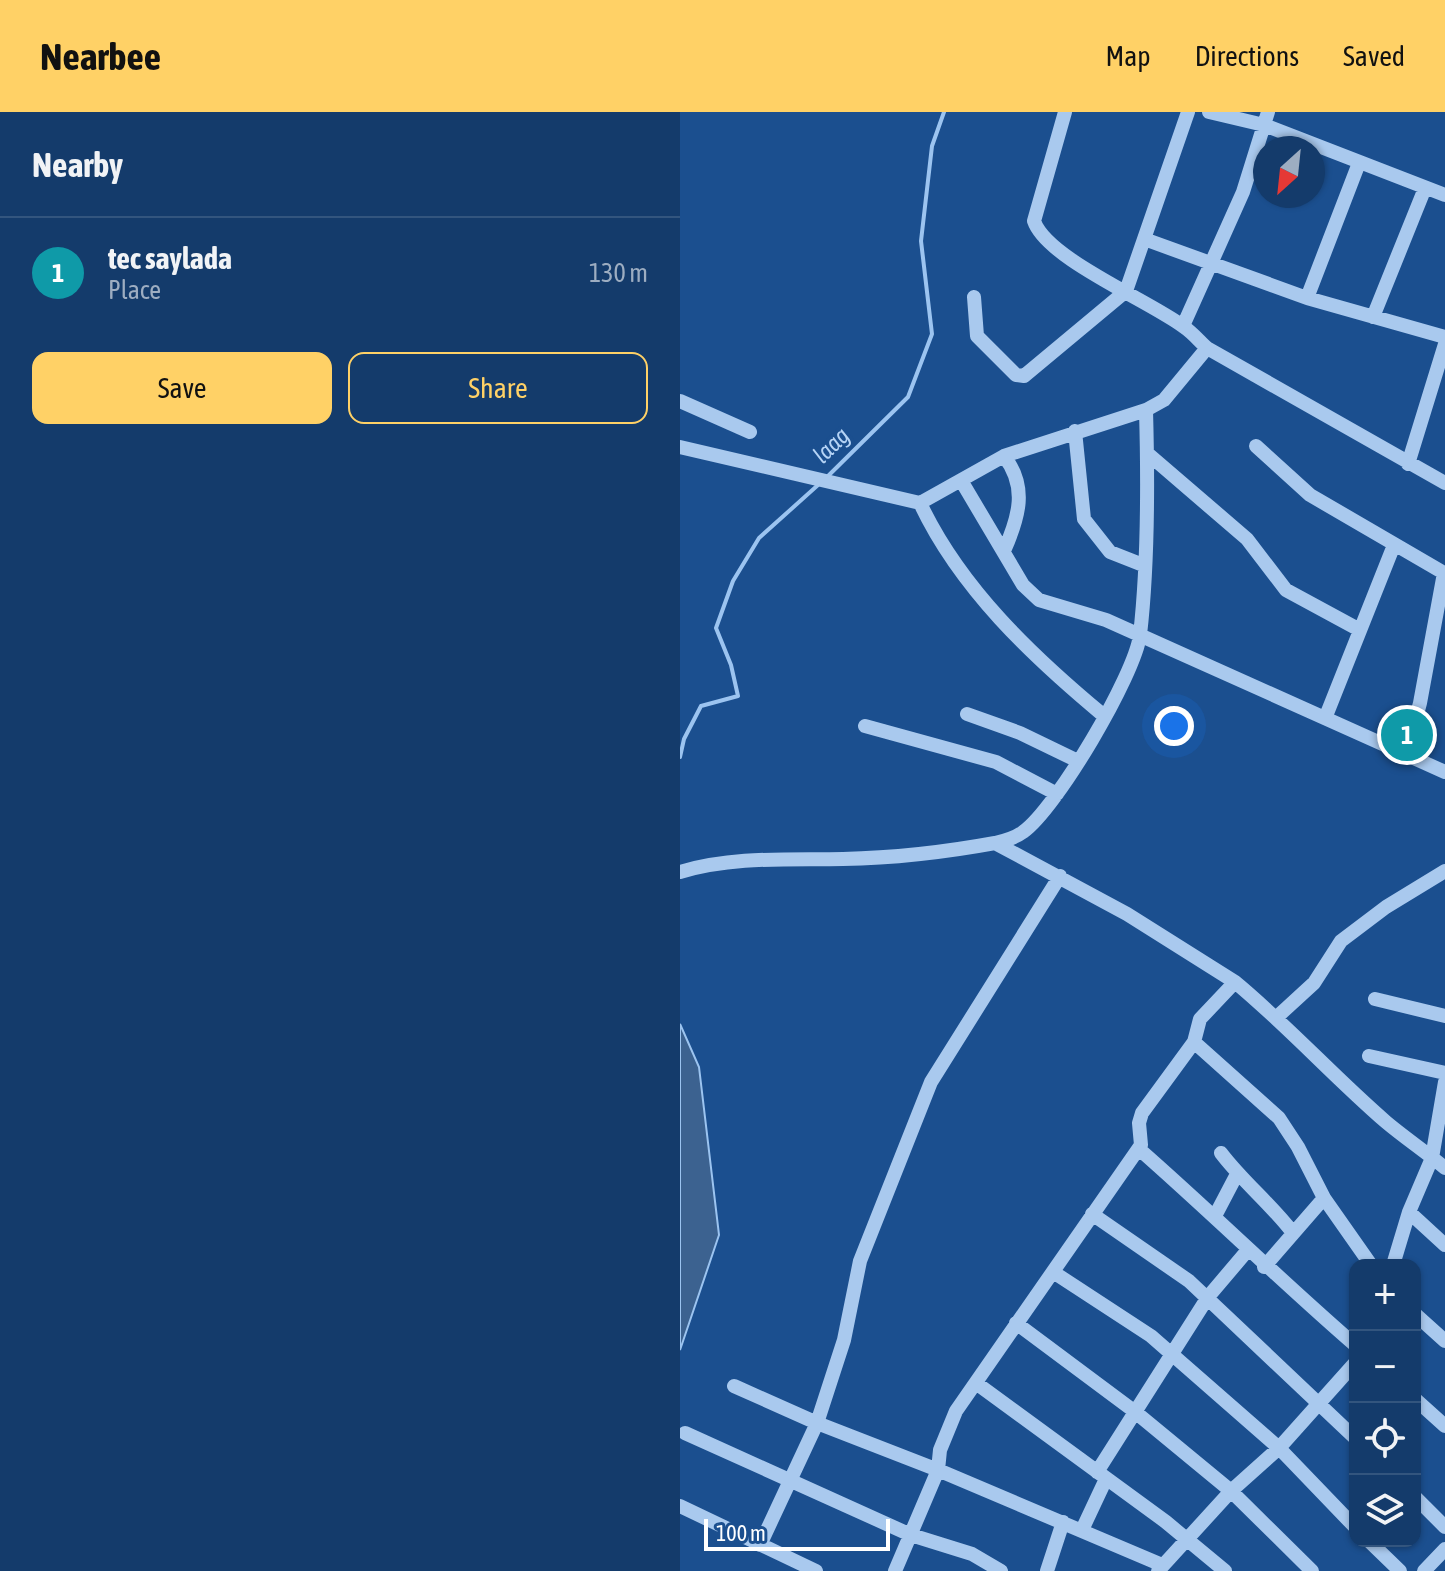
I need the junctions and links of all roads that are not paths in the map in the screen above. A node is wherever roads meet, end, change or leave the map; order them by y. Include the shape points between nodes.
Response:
1 (1065, 112) edge
2 (1188, 112) edge
3 (1209, 112) edge
4 (1266, 118) edge
5 (1359, 163) junction
6 (1425, 188) junction
7 (1445, 195) edge
8 (1147, 240) junction
9 (1211, 264) junction
10 (1126, 291) junction
11 (974, 297) dead end
12 (1307, 298) junction
13 (1373, 317) junction
14 (1183, 326) junction
15 (1445, 337) edge
16 (1445, 344) edge
17 (1207, 348) junction
18 (680, 401) edge
19 (1146, 410) junction
20 (1075, 431) junction
21 (750, 432) dead end
22 (1256, 446) dead end
23 (680, 447) edge
24 (1147, 453) junction
25 (1004, 456) junction
26 (1408, 464) junction
27 (962, 482) junction
28 (1445, 483) edge
29 (920, 503) junction
30 (1394, 545) junction
31 (1004, 551) junction
32 (1143, 565) junction
33 (1444, 572) edge
34 (1358, 629) junction
35 (1140, 638) junction
36 (967, 714) dead end
37 (1103, 715) junction
38 (1326, 716) junction
39 (865, 726) dead end
40 (1407, 752) junction
41 (1078, 761) junction
42 (1445, 772) edge
43 (1057, 794) junction
44 (995, 843) junction
45 (1445, 871) edge
46 (680, 872) edge
47 (1060, 876) junction
48 (1235, 982) junction
49 (1375, 999) dead end
50 (1445, 1016) edge
51 (1277, 1017) junction
52 (1194, 1042) junction
53 (1369, 1056) dead end
54 (1445, 1073) edge
55 (1445, 1082) edge
56 (1439, 1141) edge
57 (1139, 1149) junction
58 (1221, 1153) dead end
59 (1432, 1158) junction
60 (1445, 1168) edge
61 (1237, 1174) junction
62 (1324, 1198) junction
63 (1409, 1212) junction
64 (1092, 1214) junction
65 (1215, 1216) junction
66 (1293, 1233) junction
67 (1445, 1245) edge
68 (1247, 1251) junction
69 (1367, 1259) edge
70 (1395, 1259) edge
71 (1264, 1267) junction
72 (1053, 1272) junction
73 (1208, 1297) junction
74 (1421, 1319) edge
75 (1016, 1323) junction
76 (1349, 1340) edge
77 (1445, 1341) edge
78 (1170, 1354) junction
79 (1349, 1370) edge
80 (976, 1383) junction
81 (734, 1386) dead end
82 (1320, 1403) junction
83 (1419, 1403) edge
84 (1134, 1411) junction
85 (817, 1423) junction
86 (1445, 1426) edge
87 (1349, 1432) edge
88 (685, 1433) dead end
89 (1279, 1448) junction
90 (938, 1470) junction
91 (1101, 1476) junction
92 (790, 1481) junction
93 (1231, 1491) junction
94 (1421, 1503) edge
95 (680, 1506) edge
96 (1349, 1521) edge
97 (1063, 1522) junction
98 (1445, 1527) edge
99 (1082, 1530) junction
100 (911, 1535) junction
101 (1185, 1538) junction
102 (760, 1545) junction
103 (1375, 1547) edge
104 (1445, 1549) edge
105 (1160, 1568) edge
106 (816, 1571) edge
107 (895, 1571) edge
108 (1001, 1571) edge
109 (1047, 1571) edge
110 (1225, 1571) edge
111 (1312, 1571) edge
112 (1400, 1571) edge
113 (1424, 1571) edge

1 - 10 street via 1034,221 1043,236 1078,263
2 - 8 street
3 - 4 street
4 - 5 street
4 - 9 street via 1243,192
5 - 6 street
5 - 12 street
6 - 7 street
6 - 13 street
8 - 9 street
8 - 10 street
9 - 12 street
9 - 14 street
10 - 11 street via 1024,376 1016,375 977,336
10 - 14 street
12 - 13 street
13 - 15 street
14 - 17 street
16 - 26 street
17 - 19 street via 1164,400
17 - 26 street
18 - 21 street
19 - 20 street
19 - 24 street
20 - 25 street
20 - 32 street via 1084,519 1110,552
22 - 30 street via 1310,495
23 - 29 street
24 - 32 street
24 - 34 street via 1247,539 1286,590
25 - 27 street
25 - 31 street via 1017,473 1021,497
26 - 28 street
27 - 29 street
27 - 31 street
29 - 37 street via 955,565 1017,636
30 - 33 street
30 - 34 street
31 - 35 street via 1023,585 1039,600 1106,620
32 - 35 street
33 - 40 street
34 - 38 street
35 - 37 street via 1128,674
35 - 38 street
36 - 41 street
37 - 41 street
38 - 40 street
39 - 43 street via 996,762
40 - 42 street
41 - 43 street
43 - 44 street via 1025,831
44 - 46 street via 847,859 706,864
44 - 47 street
45 - 51 street via 1341,941 1314,983
47 - 48 street
47 - 85 street via 931,1082 860,1261 844,1340
48 - 51 street
48 - 52 street via 1200,1019
49 - 50 street
51 - 59 street via 1314,1057
52 - 57 street via 1140,1118
52 - 62 street via 1279,1118
53 - 54 street
55 - 56 street
56 - 59 street
57 - 64 street
57 - 65 street
58 - 61 street
59 - 60 street
59 - 63 street
61 - 65 street
61 - 66 street via 1270,1202
62 - 66 street
62 - 69 street
63 - 67 street
63 - 70 street
64 - 72 street
64 - 73 street
65 - 68 street
66 - 71 street
68 - 71 street
68 - 73 street
71 - 76 street
72 - 75 street
72 - 78 street
73 - 78 street
73 - 82 street
74 - 77 street
75 - 80 street
75 - 84 street
78 - 84 street
78 - 89 street
79 - 82 street
80 - 90 street via 947,1431
80 - 91 street
81 - 85 street
82 - 87 street
82 - 89 street
83 - 86 street
84 - 91 street
84 - 93 street
85 - 90 street
85 - 92 street
88 - 92 street
89 - 93 street
89 - 96 street
90 - 97 street
90 - 100 street
91 - 99 street
91 - 101 street
92 - 100 street
92 - 102 street
93 - 101 street
93 - 111 street
94 - 98 street
95 - 102 street
97 - 99 street
97 - 109 street
99 - 105 street
100 - 107 street
100 - 108 street via 972,1554
101 - 105 street
101 - 110 street
102 - 106 street
103 - 112 street
104 - 113 street

